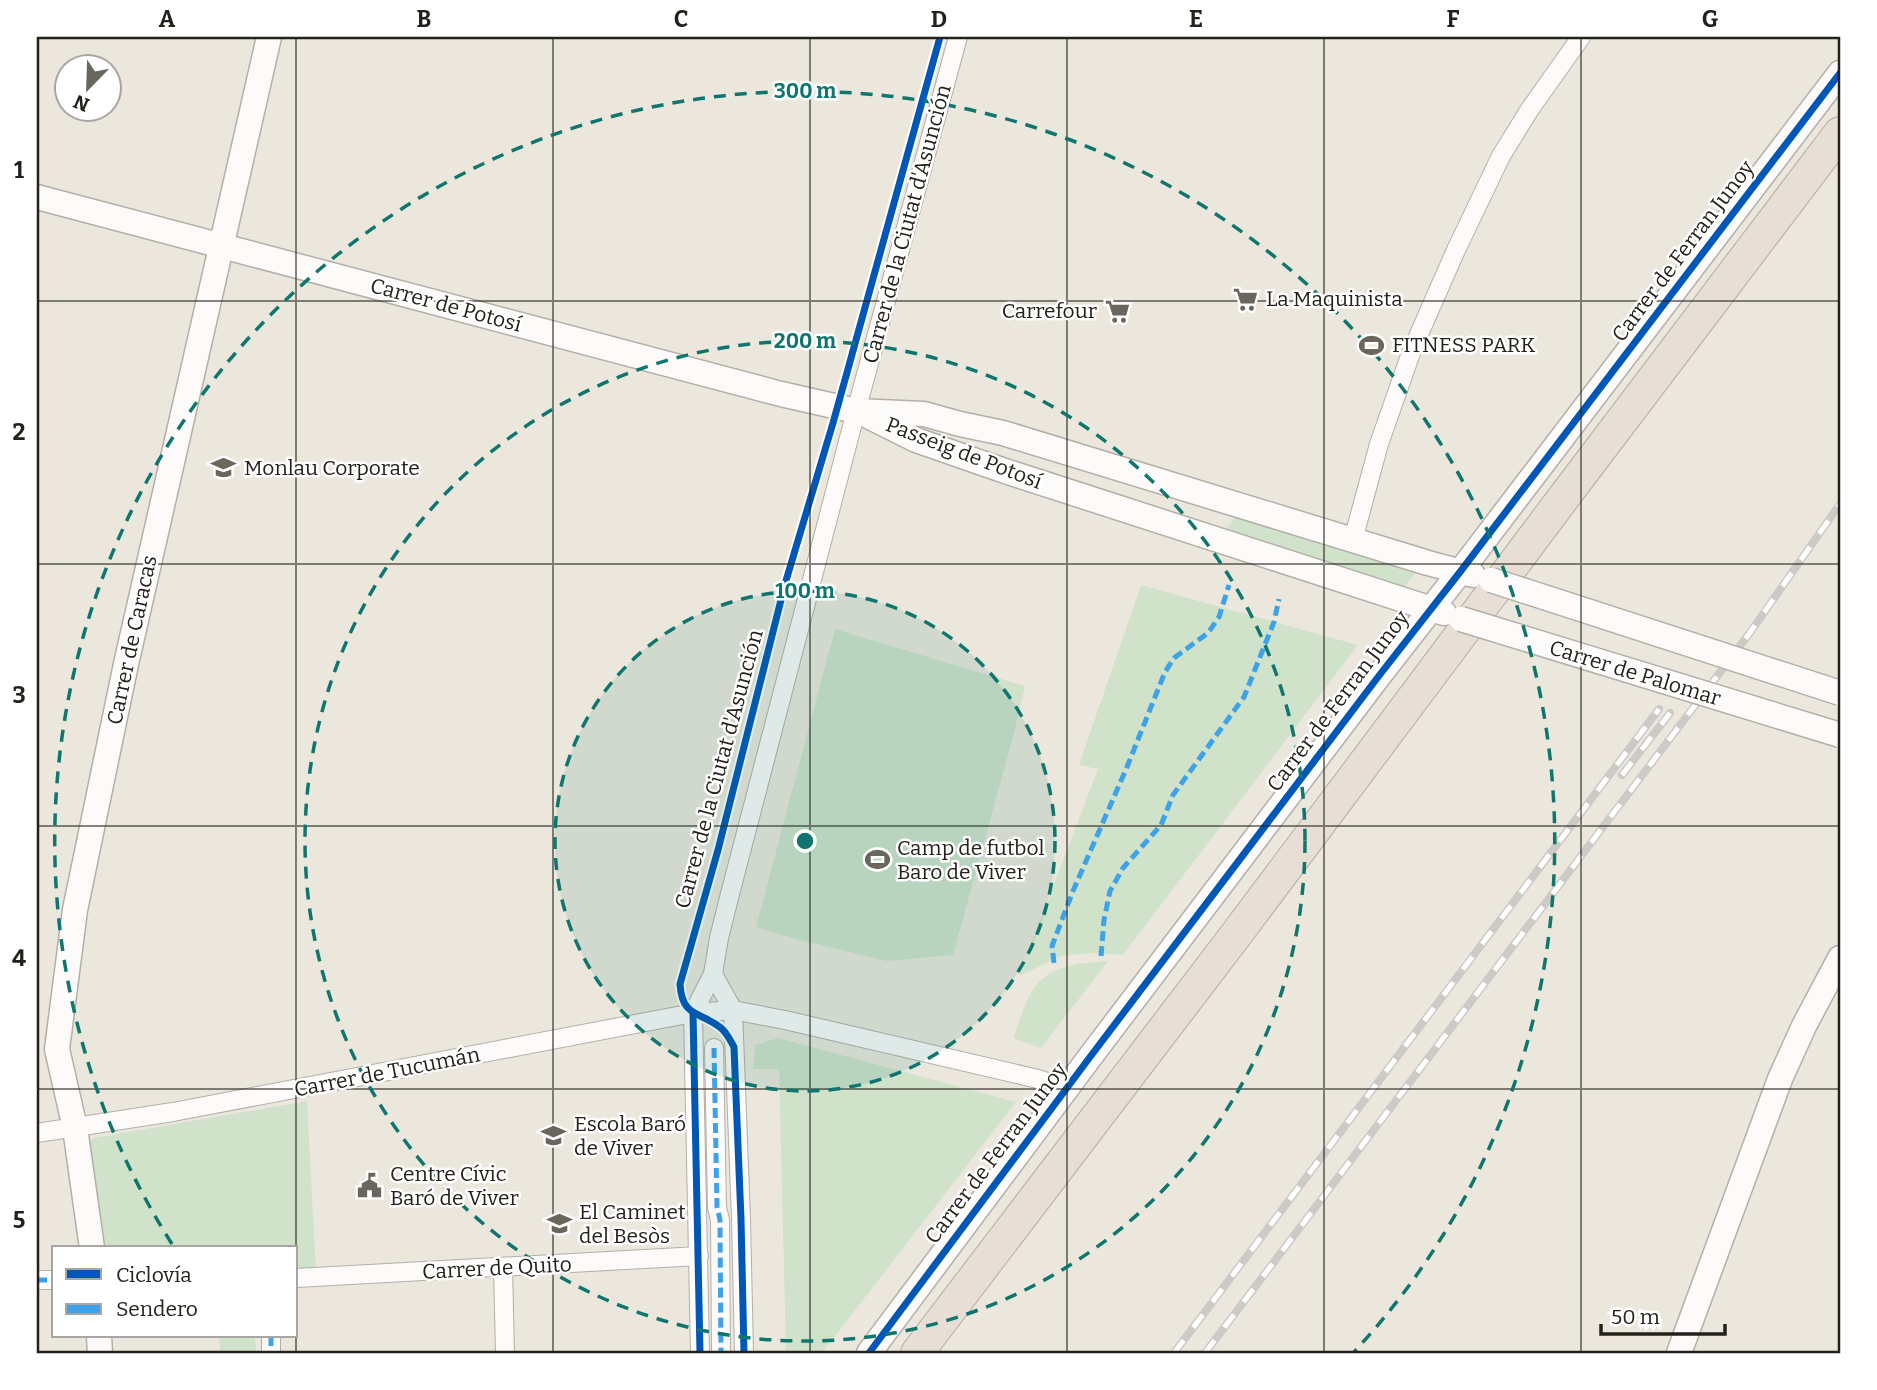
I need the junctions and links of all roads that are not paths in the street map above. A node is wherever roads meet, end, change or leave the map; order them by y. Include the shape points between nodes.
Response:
1 (270, 37) edge
2 (958, 37) edge
3 (1581, 37) edge
4 (1840, 73) edge
5 (1840, 132) edge
6 (37, 197) edge
7 (222, 245) junction
8 (856, 411) junction
9 (1353, 540) junction
10 (1461, 572) junction
11 (1431, 608) junction
12 (1840, 693) edge
13 (1840, 735) edge
14 (1840, 958) edge
15 (713, 974) junction
16 (733, 1010) junction
17 (693, 1013) junction
18 (713, 1048) dead end
19 (1064, 1092) junction
20 (75, 1128) junction
21 (37, 1133) edge
22 (92, 1246) edge
23 (699, 1256) junction
24 (503, 1268) junction
25 (298, 1278) edge
26 (505, 1353) edge
27 (700, 1353) edge
28 (721, 1353) edge
29 (744, 1353) edge
30 (869, 1353) edge
31 (917, 1353) edge
32 (1679, 1353) edge

1 - 7 street, Carrer de Caracas
2 - 8 street, Carrer de la Ciutat d'Asunción
3 - 9 street via 1501,156 1430,307 1379,444
4 - 10 street, Carrer de Ferran Junoy
5 - 31 highway
6 - 7 street, Carrer de Potosí
7 - 8 street, Carrer de Potosí
7 - 20 street, Carrer de Caracas via 125,664 75,910 57,1049
8 - 9 street, Passeig de Potosí via 925,414 1003,433
8 - 11 street, Passeig de Potosí via 916,440 1005,471
8 - 15 street, Carrer de la Ciutat d'Asunción
9 - 10 street, Passeig de Potosí
10 - 11 street, Carrer de Ferran Junoy
10 - 12 street, Carrer de Palomar, bridge
11 - 13 street, Carrer de Palomar, bridge
11 - 19 street, Carrer de Ferran Junoy
14 - 32 street via 1780,1079
15 - 16 street
15 - 17 street
16 - 17 street, Carrer de Tucumán
16 - 19 street, Carrer de Tucumán via 1038,1079
16 - 29 street
17 - 20 street, Carrer de Tucumán
17 - 23 street
18 - 28 street
19 - 30 street, Carrer de Ferran Junoy
20 - 21 street, Carrer de Tucumán
20 - 22 street, Carrer de Caracas
23 - 24 street, Carrer de Quito
23 - 27 street
24 - 25 street, Carrer de Quito
24 - 26 street

